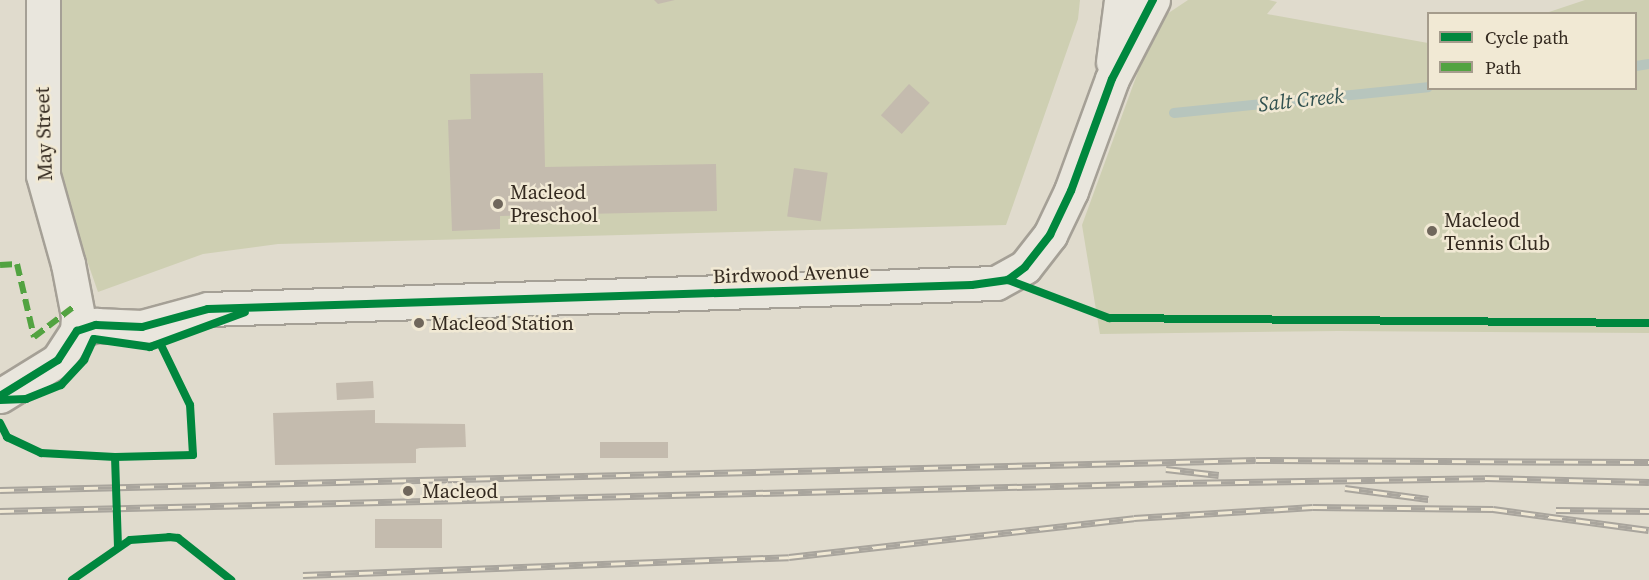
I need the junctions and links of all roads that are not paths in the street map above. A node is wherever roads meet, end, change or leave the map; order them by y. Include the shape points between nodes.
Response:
1 (43, 0) edge
2 (1121, 0) edge
3 (1139, 0) edge
4 (1151, 0) edge
5 (1112, 79) junction
6 (89, 332) junction
7 (0, 398) edge

1 - 6 street, May Street via 43,175 78,316
2 - 5 street, Birdwood Avenue
3 - 4 street
4 - 5 street, Birdwood Avenue
5 - 6 street, Birdwood Avenue via 1071,191 1050,234 1024,267 996,284 256,308 150,347
6 - 7 street via 84,360 61,385 26,399

